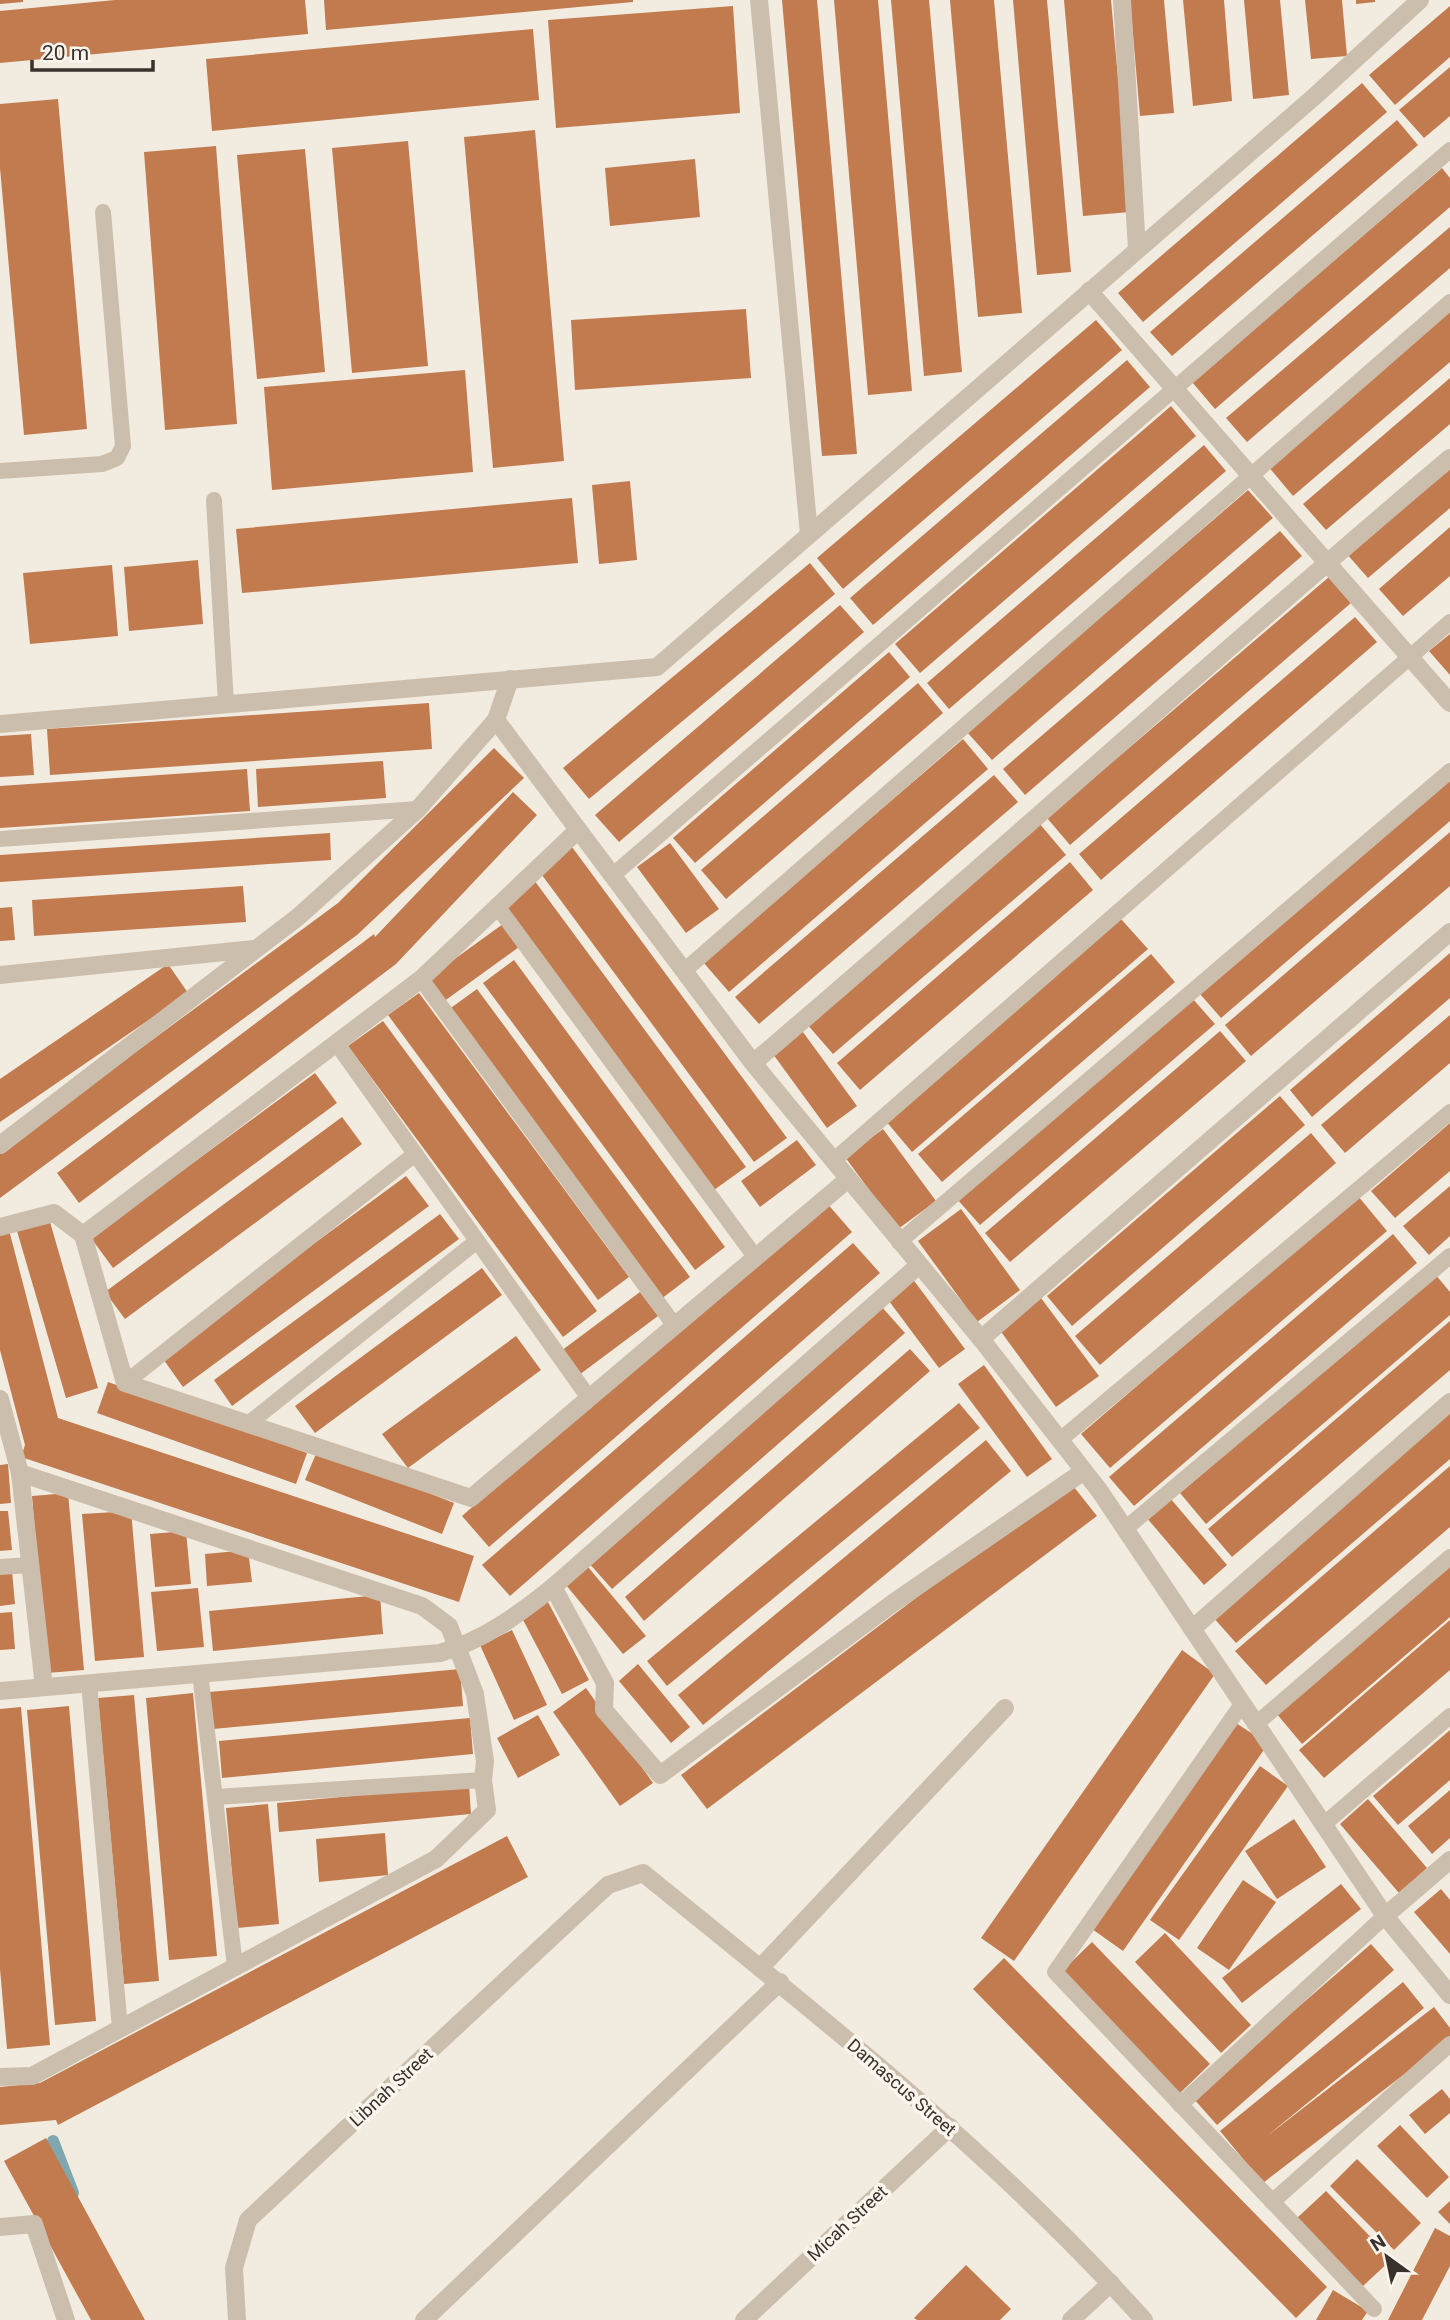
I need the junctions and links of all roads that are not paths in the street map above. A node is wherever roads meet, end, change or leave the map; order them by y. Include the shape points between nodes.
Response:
1 (759, 0) edge
2 (1122, 0) edge
3 (1420, 0) edge
4 (1450, 150) edge
5 (103, 212) dead end
6 (1137, 249) junction
7 (1089, 291) junction
8 (1450, 302) edge
9 (1176, 390) junction
10 (1450, 458) edge
11 (0, 471) edge
12 (1250, 475) junction
13 (214, 500) dead end
14 (809, 534) junction
15 (1327, 562) junction
16 (1450, 622) edge
17 (1409, 656) junction
18 (510, 679) junction
19 (1450, 703) edge
20 (226, 704) junction
21 (496, 720) junction
22 (0, 724) edge
23 (1450, 771) edge
24 (418, 809) junction
25 (578, 830) junction
26 (0, 839) edge
27 (612, 876) junction
28 (497, 906) junction
29 (1450, 932) edge
30 (256, 949) junction
31 (684, 971) junction
32 (0, 975) edge
33 (421, 979) junction
34 (337, 1044) junction
35 (753, 1063) junction
36 (1450, 1112) edge
37 (0, 1144) edge
38 (415, 1154) junction
39 (833, 1161) junction
40 (847, 1180) junction
41 (0, 1227) edge
42 (83, 1236) junction
43 (477, 1241) junction
44 (899, 1241) junction
45 (1450, 1256) edge
46 (756, 1258) junction
47 (919, 1265) junction
48 (674, 1326) junction
49 (981, 1339) junction
50 (125, 1383) junction
51 (589, 1398) junction
52 (0, 1399) edge
53 (1450, 1402) edge
54 (248, 1424) junction
55 (1060, 1440) junction
56 (12, 1463) edge
57 (1084, 1471) junction
58 (1125, 1529) junction
59 (1450, 1557) edge
60 (30, 1565) junction
61 (0, 1567) edge
62 (553, 1587) junction
63 (1192, 1629) junction
64 (457, 1648) junction
65 (200, 1673) junction
66 (89, 1684) junction
67 (44, 1687) junction
68 (0, 1691) edge
69 (1242, 1704) junction
70 (1005, 1708) dead end
71 (1450, 1716) edge
72 (1256, 1724) junction
73 (482, 1780) junction
74 (215, 1797) junction
75 (1324, 1825) junction
76 (1450, 1860) edge
77 (608, 1885) joint
78 (1385, 1916) junction
79 (236, 1966) junction
80 (760, 1968) junction
81 (780, 1982) junction
82 (1450, 1995) edge
83 (120, 2028) junction
84 (1450, 2044) edge
85 (0, 2077) edge
86 (1180, 2105) junction
87 (950, 2127) junction
88 (1272, 2202) junction
89 (0, 2227) edge
90 (1111, 2283) junction
91 (1374, 2309) dead end
92 (66, 2320) edge
93 (237, 2320) edge
94 (424, 2320) edge
95 (744, 2320) edge
96 (1071, 2320) edge
97 (1144, 2320) edge

1 - 14 street
2 - 6 street
3 - 6 street
4 - 9 lane
5 - 11 lane via 123,446 117,458 102,464
6 - 7 street
7 - 9 street
7 - 14 street
8 - 12 lane
9 - 12 street
9 - 27 lane
10 - 15 street
12 - 15 street
12 - 31 lane
13 - 20 lane
14 - 18 street via 657,667
15 - 17 street
15 - 35 street
16 - 17 lane
17 - 19 street
17 - 39 lane
18 - 20 street
18 - 21 street
20 - 22 street
21 - 24 street
21 - 25 street
23 - 44 lane
24 - 26 lane
24 - 30 street
25 - 27 street
25 - 28 street
27 - 31 street
28 - 33 street
28 - 46 lane
29 - 49 street
30 - 32 street
30 - 37 street
31 - 35 street
33 - 34 street
33 - 48 lane
34 - 38 lane
34 - 42 street
35 - 39 street
36 - 55 lane
38 - 43 lane
38 - 50 lane
39 - 40 street
40 - 44 street
40 - 46 street
41 - 42 street via 54,1213
42 - 50 street
43 - 51 lane
43 - 54 lane
44 - 47 street
45 - 58 lane
46 - 48 street
47 - 49 street
47 - 62 street
48 - 51 street
49 - 55 street
50 - 54 street
51 - 54 street via 471,1498
52 - 56 street
53 - 63 street
55 - 57 street
56 - 60 street
56 - 64 street via 422,1606 449,1626
57 - 58 street
57 - 62 street via 893,1603 660,1774 604,1710 605,1683
58 - 63 street
59 - 72 lane
60 - 61 lane
60 - 67 street
62 - 64 street via 505,1625
63 - 69 street
64 - 65 street
64 - 73 street via 475,1695 485,1761
65 - 66 street
65 - 74 lane
66 - 67 street
66 - 83 lane
67 - 68 street
69 - 72 street
69 - 86 lane via 1055,1972
70 - 80 street
71 - 75 lane
72 - 75 street
73 - 74 lane
73 - 79 street via 486,1810 436,1859
74 - 79 lane
75 - 78 street
76 - 78 street
77 - 80 street, Damascus Street via 643,1873
77 - 93 street, Libnah Street via 248,2220 234,2267
78 - 82 street
78 - 86 lane
79 - 83 street
80 - 81 street, Damascus Street
81 - 87 street, Damascus Street
81 - 94 street
83 - 85 street via 32,2076
84 - 88 lane
86 - 88 lane
87 - 90 street, Damascus Street
87 - 95 street, Micah Street
88 - 91 lane
89 - 92 street via 34,2224
90 - 96 street
90 - 97 street, Damascus Street

